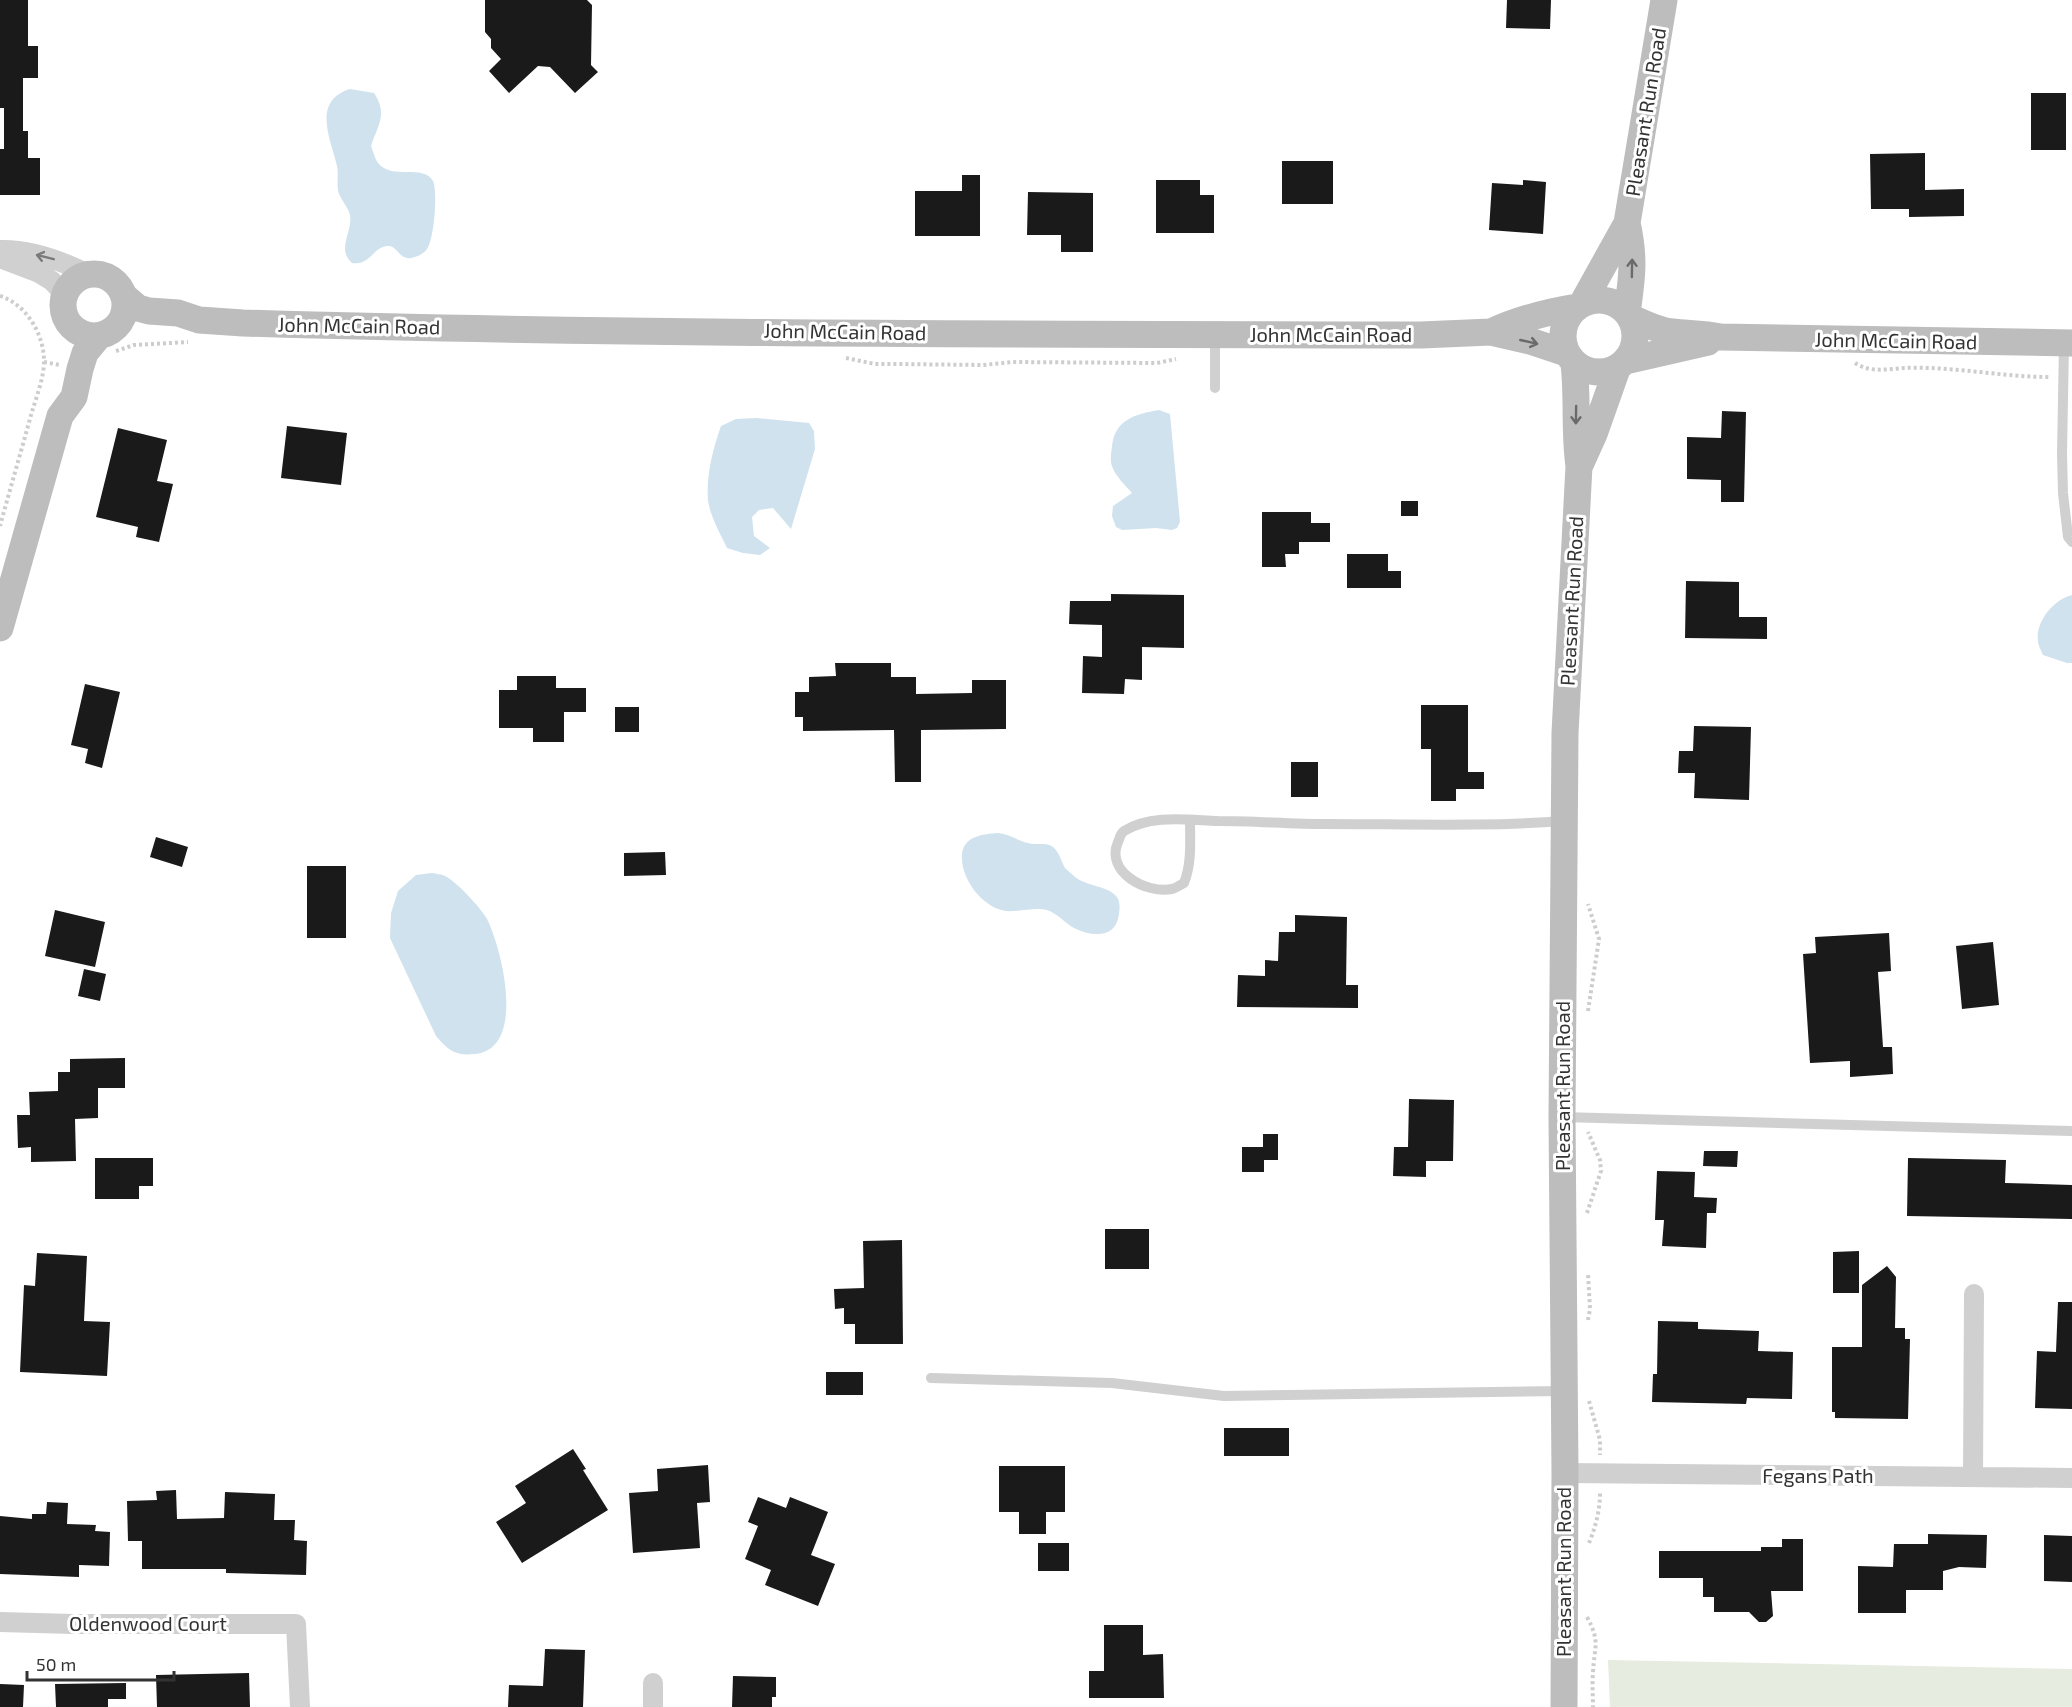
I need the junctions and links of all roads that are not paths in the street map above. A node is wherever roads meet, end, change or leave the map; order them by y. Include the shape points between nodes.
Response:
1 (1664, 0) edge
2 (1627, 223) junction
3 (0, 250) edge
4 (0, 258) edge
5 (1600, 270) junction
6 (88, 274) junction
7 (124, 296) junction
8 (1579, 305) junction
9 (66, 308) junction
10 (1544, 312) junction
11 (1628, 315) junction
12 (199, 320) junction
13 (1491, 332) junction
14 (106, 333) junction
15 (1215, 334) junction
16 (1720, 337) junction
17 (2068, 343) edge
18 (1652, 356) junction
19 (1570, 358) junction
20 (1621, 365) junction
21 (1215, 388) dead end
22 (1607, 398) junction
23 (60, 416) junction
24 (1579, 466) junction
25 (2072, 542) edge
26 (0, 628) edge
27 (1190, 820) junction
28 (1564, 821) junction
29 (1574, 1117) junction
30 (2072, 1131) edge
31 (1974, 1294) dead end
32 (931, 1377) dead end
33 (1574, 1392) junction
34 (1565, 1473) junction
35 (1973, 1477) junction
36 (2072, 1478) edge
37 (0, 1622) edge
38 (653, 1683) dead end
39 (300, 1707) edge
40 (653, 1707) edge
41 (1564, 1707) edge

1 - 2 main road, Pleasant Run Road
2 - 5 main road, Pleasant Run Road
11 -> 2 main road, Pleasant Run Road via 1633,272
6 -> 3 street via 68,263 12,249
4 - 9 street via 52,281
5 - 8 main road, Pleasant Run Road
5 - 10 main road
6 - 7 main road via 107,277
6 - 9 main road via 70,286
7 - 12 main road, John McCain Road via 138,308
7 - 14 main road via 122,319
8 - 10 main road, John McCain Road
8 - 11 main road via 1601,300 1620,306
8 - 19 main road via 1570,314 1562,333
9 - 14 main road via 79,332 89,336
9 - 23 main road via 66,354 57,393
10 - 13 main road, John McCain Road
11 - 16 main road, John McCain Road via 1672,332
11 - 20 main road via 1635,337 1630,354
12 - 14 main road, John McCain Road via 178,327
12 - 15 main road, John McCain Road via 528,329
13 - 15 main road, John McCain Road
13 -> 19 main road, John McCain Road via 1530,341
14 - 23 main road via 85,353 74,397
15 - 21 lane
16 - 17 main road, John McCain Road
16 - 18 main road, John McCain Road
17 - 25 lane via 2063,493 2068,537
18 - 20 main road, John McCain Road
18 - 22 main road via 1632,370
19 - 20 main road via 1597,372
19 -> 24 main road, Pleasant Run Road via 1576,382
20 - 22 main road, Pleasant Run Road
22 - 24 main road, Pleasant Run Road
23 - 26 main road
24 - 28 main road, Pleasant Run Road via 1566,699
27 - 27 lane via 1190,856 1184,883 1172,889 1158,889 1124,874 1116,862 1116,846 1122,832 1160,820
27 - 28 lane via 1516,825
28 - 29 main road, Pleasant Run Road
29 - 30 lane
29 - 33 main road, Pleasant Run Road
31 - 35 street
32 - 33 lane via 1112,1383 1224,1396
33 - 34 main road, Pleasant Run Road
34 - 35 street, Fegans Path
34 - 41 main road, Pleasant Run Road
35 - 36 street, Fegans Path
37 - 39 street, Oldenwood Court via 296,1624
38 - 40 street

